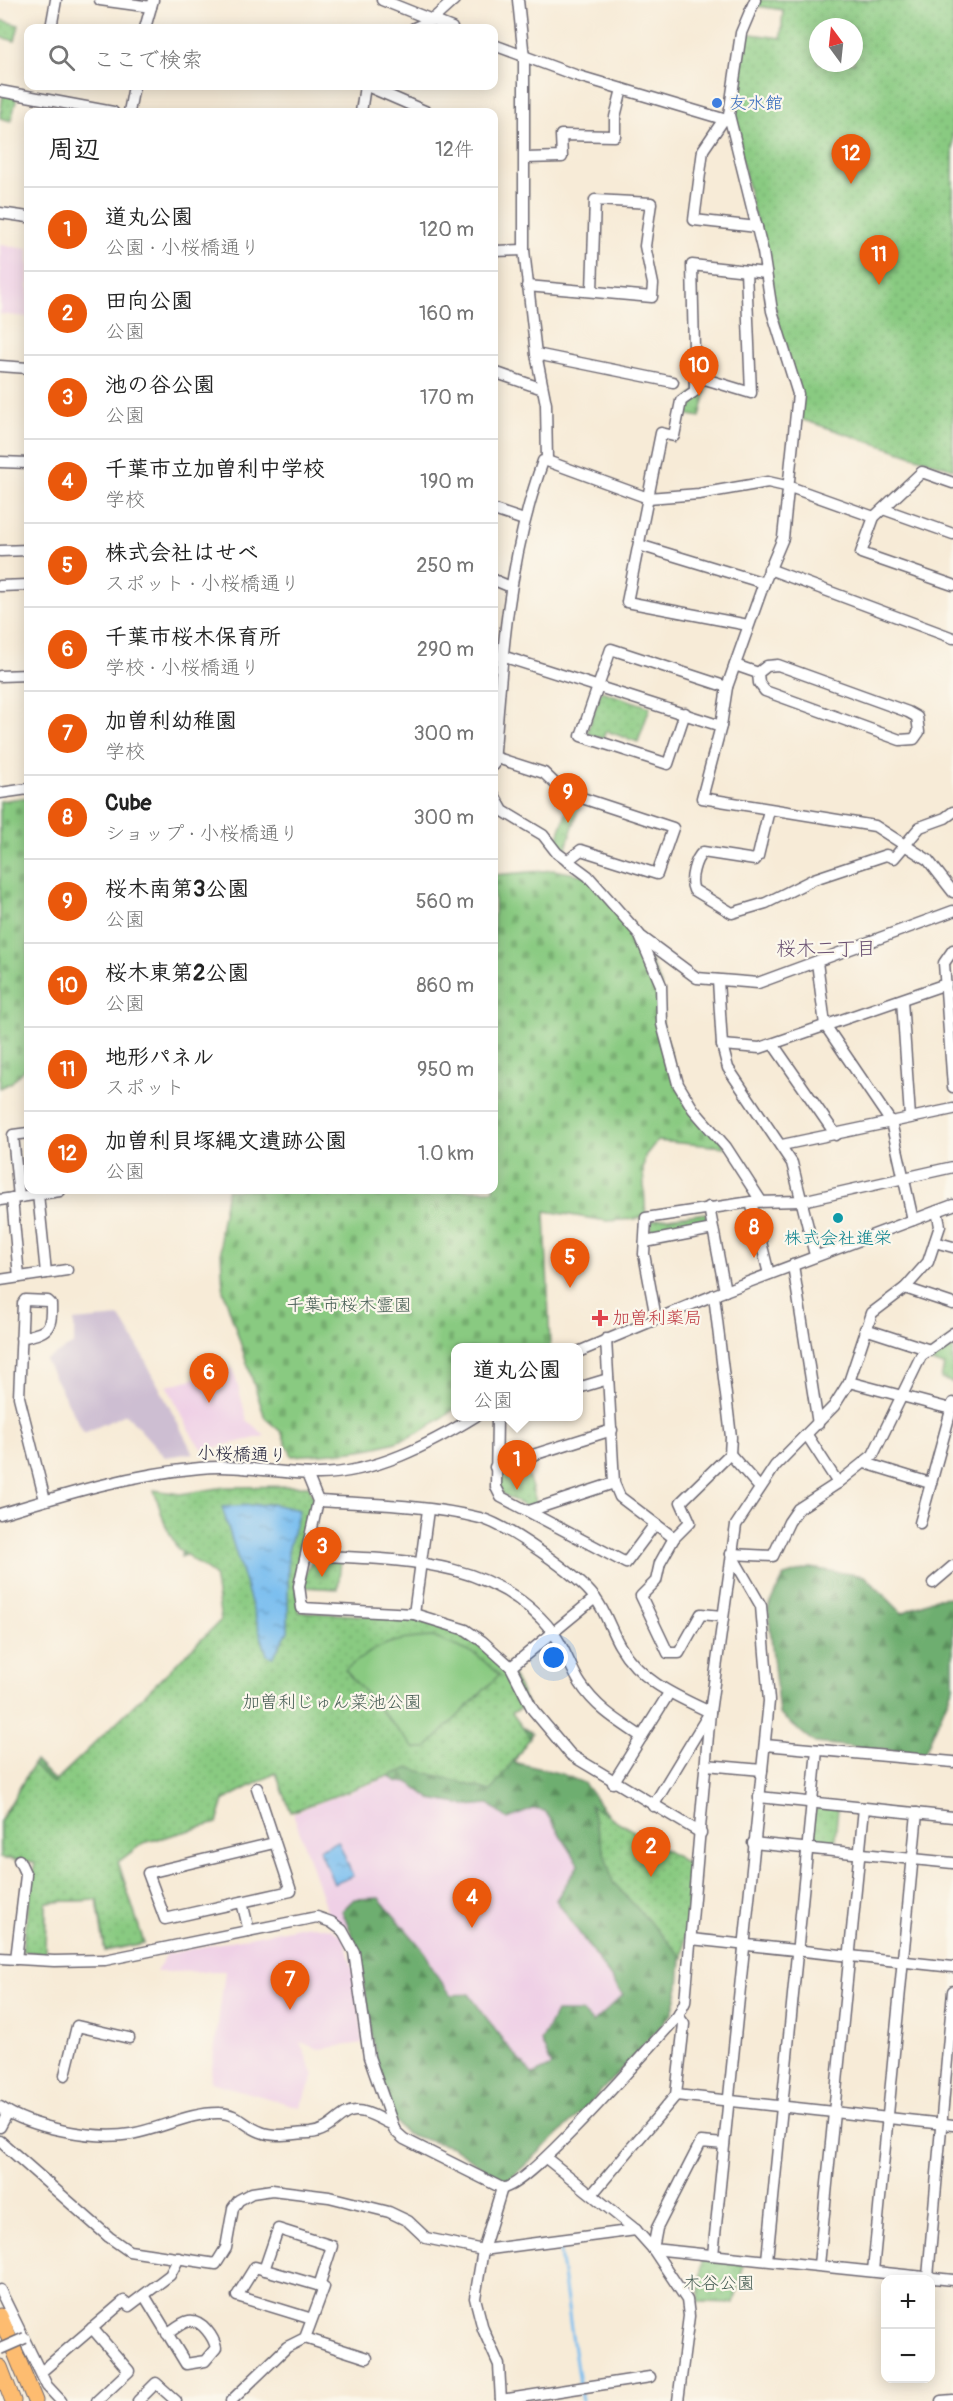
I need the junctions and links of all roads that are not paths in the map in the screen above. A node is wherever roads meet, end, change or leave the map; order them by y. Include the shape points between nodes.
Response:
1 (56, 0) edge
2 (100, 0) edge
3 (382, 0) edge
4 (454, 0) edge
5 (518, 0) edge
6 (755, 0) edge
7 (152, 4) edge
8 (432, 20) junction
9 (52, 24) edge
10 (146, 24) edge
11 (423, 24) edge
12 (442, 24) edge
13 (498, 47) edge
14 (525, 58) junction
15 (622, 89) junction
16 (133, 90) edge
17 (365, 90) edge
18 (376, 90) edge
19 (0, 91) edge
20 (91, 108) edge
21 (130, 108) edge
22 (362, 108) edge
23 (418, 108) edge
24 (727, 120) junction
25 (525, 158) junction
26 (0, 213) edge
27 (24, 216) edge
28 (757, 228) junction
29 (524, 250) junction
30 (498, 251) edge
31 (746, 271) junction
32 (766, 273) junction
33 (527, 286) junction
34 (592, 291) junction
35 (536, 354) junction
36 (0, 366) edge
37 (24, 369) edge
38 (498, 373) edge
39 (694, 376) junction
40 (673, 382) dead end
41 (540, 387) junction
42 (0, 462) edge
43 (547, 462) junction
44 (24, 463) edge
45 (953, 483) edge
46 (790, 487) junction
47 (648, 498) junction
48 (883, 509) junction
49 (498, 511) edge
50 (874, 517) junction
51 (524, 520) junction
52 (953, 534) edge
53 (639, 544) junction
54 (24, 550) edge
55 (0, 551) edge
56 (769, 569) junction
57 (498, 581) edge
58 (764, 583) junction
59 (24, 585) edge
60 (953, 585) edge
61 (0, 586) edge
62 (511, 586) junction
63 (748, 625) junction
64 (499, 635) edge
65 (953, 638) edge
66 (502, 656) junction
67 (735, 665) junction
68 (758, 673) junction
69 (24, 675) edge
70 (0, 676) edge
71 (598, 685) junction
72 (727, 687) junction
73 (498, 706) edge
74 (685, 713) junction
75 (721, 726) junction
76 (498, 758) edge
77 (24, 790) edge
78 (0, 793) edge
79 (498, 802) edge
80 (769, 810) junction
81 (953, 812) edge
82 (904, 844) junction
83 (567, 861) junction
84 (953, 892) edge
85 (953, 912) edge
86 (639, 934) junction
87 (953, 950) edge
88 (817, 962) junction
89 (718, 980) junction
90 (946, 984) junction
91 (902, 1000) junction
92 (825, 1025) junction
93 (723, 1044) junction
94 (773, 1044) junction
95 (953, 1087) edge
96 (953, 1109) edge
97 (910, 1118) junction
98 (891, 1122) junction
99 (24, 1133) edge
100 (836, 1134) junction
101 (782, 1145) junction
102 (953, 1167) edge
103 (903, 1178) junction
104 (32, 1194) edge
105 (42, 1194) edge
106 (16, 1197) junction
107 (0, 1200) edge
108 (756, 1201) junction
109 (802, 1201) junction
110 (953, 1205) edge
111 (709, 1207) junction
112 (937, 1211) junction
113 (913, 1220) junction
114 (713, 1229) junction
115 (645, 1242) junction
116 (935, 1242) junction
117 (953, 1247) edge
118 (815, 1255) junction
119 (793, 1265) junction
120 (67, 1270) dead end
121 (46, 1273) junction
122 (769, 1274) junction
123 (19, 1277) junction
124 (0, 1280) edge
125 (905, 1288) junction
126 (725, 1291) junction
127 (714, 1295) junction
128 (953, 1304) edge
129 (656, 1318) junction
130 (865, 1329) junction
131 (953, 1333) edge
132 (21, 1338) dead end
133 (606, 1339) junction
134 (583, 1350) edge
135 (930, 1350) junction
136 (608, 1379) junction
137 (849, 1382) junction
138 (583, 1387) edge
139 (902, 1395) junction
140 (952, 1406) edge
141 (468, 1421) edge
142 (497, 1421) edge
143 (818, 1424) junction
144 (612, 1430) junction
145 (807, 1435) junction
146 (941, 1440) junction
147 (953, 1443) edge
148 (730, 1454) junction
149 (865, 1463) junction
150 (495, 1467) junction
151 (307, 1474) junction
152 (614, 1483) junction
153 (838, 1483) junction
154 (930, 1483) junction
155 (759, 1487) junction
156 (45, 1500) junction
157 (318, 1501) junction
158 (428, 1510) junction
159 (529, 1511) junction
160 (0, 1514) edge
161 (920, 1523) dead end
162 (655, 1524) junction
163 (674, 1538) junction
164 (731, 1554) junction
165 (308, 1555) junction
166 (421, 1561) junction
167 (953, 1566) edge
168 (933, 1583) dead end
169 (595, 1598) junction
170 (414, 1614) junction
171 (722, 1617) junction
172 (554, 1633) junction
173 (511, 1667) junction
174 (669, 1693) junction
175 (710, 1712) junction
176 (642, 1737) junction
177 (765, 1745) junction
178 (817, 1750) junction
179 (953, 1762) edge
180 (706, 1765) junction
181 (762, 1770) junction
182 (613, 1783) junction
183 (257, 1788) dead end
184 (759, 1797) junction
185 (812, 1802) junction
186 (652, 1806) junction
187 (864, 1808) junction
188 (916, 1813) junction
189 (953, 1817) edge
190 (700, 1833) junction
191 (274, 1843) junction
192 (753, 1844) junction
193 (807, 1849) junction
194 (861, 1854) junction
195 (912, 1859) junction
196 (19, 1860) dead end
197 (953, 1863) edge
198 (242, 1902) junction
199 (249, 1931) junction
200 (692, 1939) junction
201 (744, 1946) junction
202 (797, 1952) junction
203 (850, 1957) junction
204 (0, 1958) edge
205 (16, 1959) junction
206 (902, 1962) junction
207 (953, 1967) edge
208 (953, 1991) edge
209 (678, 2016) junction
210 (129, 2038) dead end
211 (65, 2075) dead end
212 (676, 2095) junction
213 (728, 2102) junction
214 (782, 2108) junction
215 (4, 2110) edge
216 (834, 2113) junction
217 (887, 2118) junction
218 (392, 2124) junction
219 (941, 2124) junction
220 (953, 2125) edge
221 (0, 2127) edge
222 (0, 2141) edge
223 (724, 2144) junction
224 (546, 2158) junction
225 (501, 2188) junction
226 (593, 2193) junction
227 (636, 2230) junction
228 (652, 2249) junction
229 (483, 2250) junction
230 (713, 2255) junction
231 (179, 2258) junction
232 (767, 2260) junction
233 (819, 2265) junction
234 (264, 2270) junction
235 (873, 2271) junction
236 (910, 2275) edge
237 (928, 2275) edge
238 (935, 2278) edge
239 (953, 2280) edge
240 (319, 2286) junction
241 (0, 2290) edge
242 (144, 2295) junction
243 (0, 2316) edge
244 (312, 2319) junction
245 (92, 2328) junction
246 (167, 2334) junction
247 (25, 2338) junction
248 (305, 2338) junction
249 (0, 2349) edge
250 (367, 2358) dead end
251 (0, 2367) edge
252 (41, 2372) junction
253 (650, 2377) dead end
254 (953, 2400) edge
255 (13, 2401) edge
256 (35, 2401) edge
257 (61, 2401) edge
258 (97, 2401) edge
259 (138, 2401) edge
260 (176, 2401) edge
261 (231, 2401) edge
262 (501, 2401) edge
263 (678, 2401) edge
264 (941, 2401) edge

1 - 9 street
2 - 7 street
3 - 8 street
4 - 8 street
5 - 14 street
6 - 24 street via 741,33
7 - 10 street
8 - 11 street
8 - 12 street
13 - 14 street
14 - 15 street
14 - 25 street
15 - 24 street
15 - 25 street via 615,136 561,135 562,157
16 - 21 street
17 - 22 street
18 - 23 street
19 - 20 street
24 - 28 street
24 - 28 street via 703,150 694,220
25 - 29 street
26 - 27 street
28 - 32 street
29 - 30 street
29 - 33 street
31 - 32 street
31 - 39 street via 692,265
31 - 39 street via 751,393
32 - 46 street via 772,311 798,394
33 - 34 street
33 - 35 street
34 - 34 street via 652,297 645,246 651,202 595,200
35 - 40 street
35 - 41 street
36 - 37 street
38 - 41 street
39 - 47 street via 695,391 681,401 674,436 661,433
41 - 43 street via 546,404
42 - 44 street
43 - 47 street
43 - 51 street via 543,461
45 - 48 street via 922,472
46 - 47 street via 768,482
46 - 50 street
46 - 56 street via 783,538
47 - 53 street
48 - 50 street
48 - 52 street
49 - 51 street
50 - 60 street via 861,553
51 - 62 street
53 - 58 street
53 - 63 street via 627,602
54 - 55 street
56 - 58 street
56 - 65 street
57 - 62 street
58 - 63 street
59 - 61 street
62 - 64 street
63 - 67 street
64 - 66 street
66 - 71 street
66 - 73 street
67 - 68 street
67 - 72 street
68 - 68 street via 778,665 908,712 917,717 919,732 914,739 900,740 765,691
69 - 70 street
71 - 72 street via 611,649
71 - 74 street
71 - 74 street via 581,736 668,764
72 - 75 street
74 - 75 street
75 - 80 street via 702,798
76 - 83 street via 544,773 564,792 673,828 657,874 581,850
77 - 78 street
79 - 83 street via 503,811 543,835
80 - 82 street via 874,826
80 - 82 street via 755,860 703,852 698,856 693,890 732,913 766,903 814,879 886,855 894,858
81 - 82 street via 920,827
82 - 84 street via 928,860
83 - 86 street via 588,876
85 - 88 street
86 - 89 street via 697,978
86 - 108 street via 661,985 662,1024 678,1084 693,1109 726,1147
87 - 90 street via 944,963
88 - 89 street via 758,983
88 - 92 street
89 - 93 street
90 - 91 street
90 - 95 street
91 - 92 street
91 - 97 street
92 - 94 street
92 - 98 street
93 - 94 street via 760,1048
93 - 101 street via 728,1068
94 - 100 street
96 - 97 street
97 - 98 street
98 - 100 street
98 - 103 street
99 - 106 street via 13,1134
100 - 101 street
101 - 109 street via 792,1163
102 - 103 street
103 - 109 street
103 - 113 street
104 - 106 street
105 - 121 street
106 - 107 street
106 - 123 street
108 - 109 street
108 - 111 street
108 - 122 street
109 - 118 street
110 - 112 street
111 - 114 street
111 - 115 street via 646,1218
112 - 113 street
112 - 116 street via 940,1226
113 - 118 street
114 - 115 street
114 - 126 street
115 - 129 street
116 - 117 street
116 - 125 street via 928,1262
118 - 119 street
119 - 122 street
119 - 143 street
120 - 121 street
121 - 123 street
122 - 126 street
123 - 124 street
125 - 128 street
125 - 130 street via 872,1313
126 - 127 street
127 - 129 street
127 - 148 street
129 - 133 street
130 - 135 street
130 - 137 street
131 - 135 street
132 - 156 street via 19,1397
133 - 134 street
133 - 136 street
135 - 139 street via 921,1356
136 - 138 street
136 - 144 street
137 - 139 street
137 - 143 street
139 - 140 street
139 - 149 street via 873,1455
140 - 146 street
141 - 151 street, 小桜橋通り via 434,1442 397,1457 356,1468
142 - 150 street
143 - 145 street
144 - 150 street
144 - 152 street
145 - 153 street
145 - 155 street
146 - 147 street
146 - 154 street
148 - 155 street
148 - 163 street via 681,1502 690,1522
149 - 153 street
149 - 154 street
150 - 159 street via 495,1487 501,1497
151 - 156 street, 小桜橋通り via 202,1467 105,1482
151 - 157 street
152 - 159 street
152 - 162 street via 620,1497
153 - 164 street via 798,1509 773,1556
154 - 161 street
155 - 164 street via 736,1525
156 - 160 street, 小桜橋通り
157 - 158 street
157 - 165 street
158 - 166 street
158 - 169 street via 482,1518 567,1569
159 - 162 street via 626,1563
162 - 163 street
163 - 171 street via 660,1563 656,1581 640,1596 668,1653 679,1653 701,1614
164 - 171 street
164 - 177 street via 760,1606 769,1701
165 - 166 street
165 - 170 street via 299,1586 302,1608
166 - 170 street
166 - 172 street via 464,1571 515,1596
167 - 168 street
169 - 172 street
169 - 174 street via 634,1665
170 - 173 street via 466,1630
171 - 175 street
172 - 173 street
172 - 176 street via 593,1701
173 - 182 street via 533,1710 555,1739 571,1755
174 - 175 street
174 - 176 street
175 - 180 street
175 - 186 street
176 - 182 street
177 - 178 street
177 - 181 street
178 - 179 street
178 - 185 street
180 - 181 street
180 - 190 street
181 - 184 street
182 - 186 street
183 - 191 street
184 - 185 street
184 - 192 street
185 - 187 street
185 - 193 street
186 - 190 street
187 - 188 street
187 - 194 street
188 - 189 street
188 - 195 street
190 - 200 street
191 - 198 street via 291,1891
191 - 198 street via 148,1873 165,1919
192 - 193 street
192 - 201 street
193 - 194 street
193 - 202 street
194 - 195 street
194 - 203 street
195 - 197 street
195 - 206 street
196 - 205 street via 26,1875
198 - 199 street
199 - 205 street via 105,1960
199 - 218 street via 317,1917 342,1930 354,1952 369,2057
200 - 201 street
200 - 209 street via 685,2002
201 - 202 street
201 - 213 street
202 - 203 street
202 - 214 street
203 - 206 street
203 - 216 street
204 - 205 street
206 - 207 street
206 - 217 street
208 - 219 street
209 - 212 street via 684,2024
209 - 224 street
210 - 211 street via 77,2026
212 - 213 street
212 - 226 street
213 - 214 street
213 - 223 street
214 - 216 street
214 - 232 street
215 - 218 street via 32,2124 105,2136 131,2134 222,2113 272,2135 322,2132 353,2111 366,2112
215 - 221 street
216 - 217 street
216 - 233 street
217 - 219 street
217 - 235 street
218 - 225 street via 404,2139
219 - 220 street
219 - 237 street
222 - 231 street via 129,2251
223 - 228 street via 701,2142 657,2228
223 - 230 street
224 - 225 street via 507,2189
224 - 226 street
225 - 229 street
226 - 227 street
227 - 228 street
227 - 229 street
228 - 230 street
228 - 263 street via 687,2300 689,2316
229 - 231 street via 426,2238 408,2221 389,2212 329,2197 272,2190 239,2200 233,2208 225,2248 216,2264
229 - 262 street via 475,2298 499,2365
230 - 232 street
231 - 242 street via 170,2275
232 - 233 street
233 - 235 street
234 - 240 street
234 - 240 street via 278,2229 332,2246
234 - 244 street via 255,2267 237,2296
235 - 236 street
238 - 239 street
240 - 244 street via 324,2287
241 - 247 street
242 - 245 street via 129,2306 124,2301
242 - 246 street
243 - 256 highway
244 - 248 street
245 - 252 street
245 - 258 street via 129,2371
246 - 246 street via 186,2364 205,2361 216,2348 214,2339 197,2322 189,2321
247 - 249 street, bridge
247 - 252 street
248 - 250 street
248 - 261 street via 287,2347
251 - 255 highway
252 - 257 street via 47,2386
253 - 262 street
254 - 264 street
259 - 260 street via 156,2383

